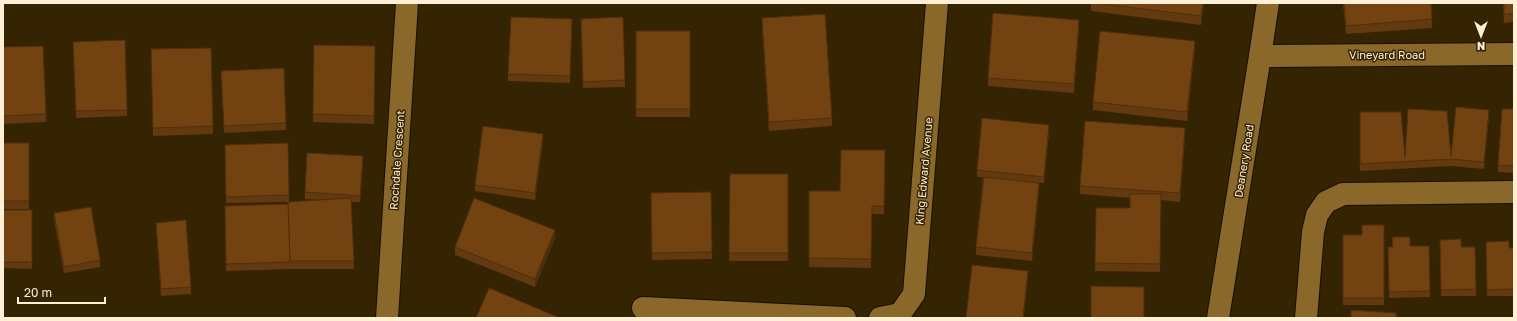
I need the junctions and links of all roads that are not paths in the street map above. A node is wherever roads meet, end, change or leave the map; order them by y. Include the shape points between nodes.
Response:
1 (407, 3) edge
2 (937, 3) edge
3 (1268, 3) edge
4 (1514, 54) edge
5 (1260, 56) junction
6 (1514, 192) edge
7 (643, 308) dead end
8 (387, 318) edge
9 (845, 318) edge
10 (880, 318) edge
11 (1218, 318) edge
12 (1306, 318) edge

1 - 8 street, Rochdale Crescent
2 - 10 street, King Edward Avenue via 914,294 900,314
3 - 5 street, Deanery Road
4 - 5 street, Vineyard Road
5 - 11 street, Deanery Road
6 - 12 street via 1343,194 1326,202 1317,215 1313,232
7 - 9 street

